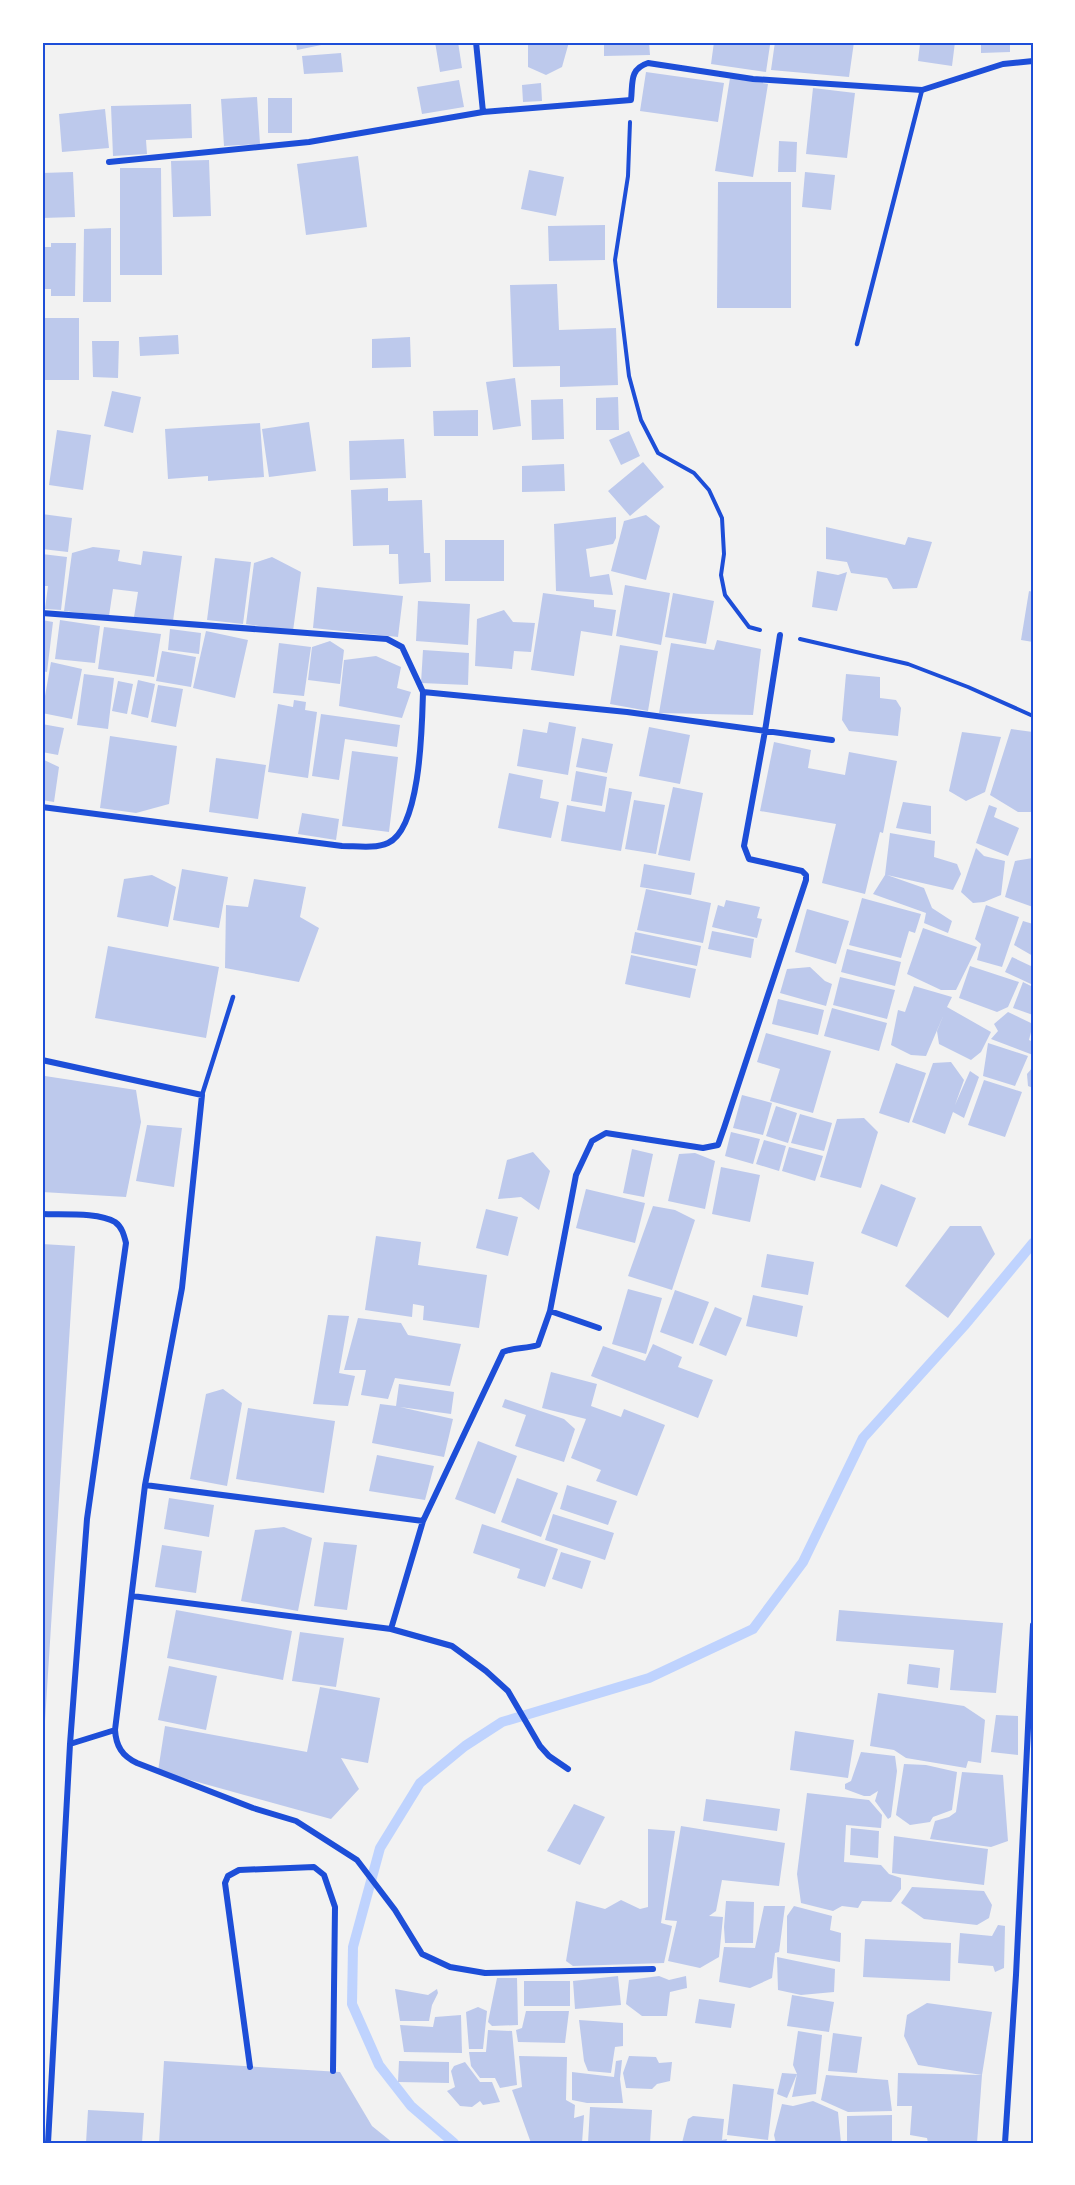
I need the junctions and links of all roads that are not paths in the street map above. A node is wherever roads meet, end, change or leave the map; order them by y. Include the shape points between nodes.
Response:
1 (476, 42) edge
2 (1033, 61) edge
3 (922, 90) junction
4 (483, 112) junction
5 (109, 162) dead end
6 (856, 344) dead end
7 (42, 614) edge
8 (780, 634) road end
9 (423, 693) junction
10 (765, 731) junction
11 (832, 740) dead end
12 (42, 807) edge
13 (233, 998) dead end
14 (42, 1060) edge
15 (202, 1095) junction
16 (42, 1214) edge
17 (550, 1311) junction
18 (599, 1328) dead end
19 (145, 1485) junction
20 (423, 1521) junction
21 (132, 1596) junction
22 (1033, 1624) edge
23 (391, 1629) junction
24 (115, 1730) junction
25 (70, 1744) junction
26 (568, 1769) dead end
27 (653, 1969) dead end
28 (250, 2067) dead end
29 (333, 2072) dead end
30 (48, 2143) edge
31 (1005, 2143) edge

1 - 4 street
2 - 3 street via 1004,64
3 - 4 street via 753,79 648,63 635,70 631,100
3 - 6 lane
4 - 5 street via 309,142
7 - 9 street via 387,639 402,647
8 - 10 street
9 - 10 street via 627,712
9 - 12 street via 415,792 406,823 390,842 342,846
10 - 11 street
10 - 17 street via 744,846 746,854 749,859 802,871 806,880 724,1128 717,1145 703,1148 606,1133 592,1142 576,1175
13 - 15 lane
14 - 15 street
15 - 19 street via 182,1288
16 - 25 street via 105,1218 123,1231 126,1243 87,1519
17 - 18 street
17 - 20 street via 538,1345 503,1352
19 - 20 street
19 - 21 street
20 - 23 street
21 - 23 street
21 - 24 street
22 - 31 street
23 - 26 street via 452,1646 486,1671 508,1691 544,1751
24 - 25 street
24 - 27 street via 122,1753 137,1763 296,1821 357,1860 422,1954 450,1967 485,1973
25 - 30 street
28 - 29 street via 225,1883 228,1876 239,1870 314,1867 324,1875 335,1907

